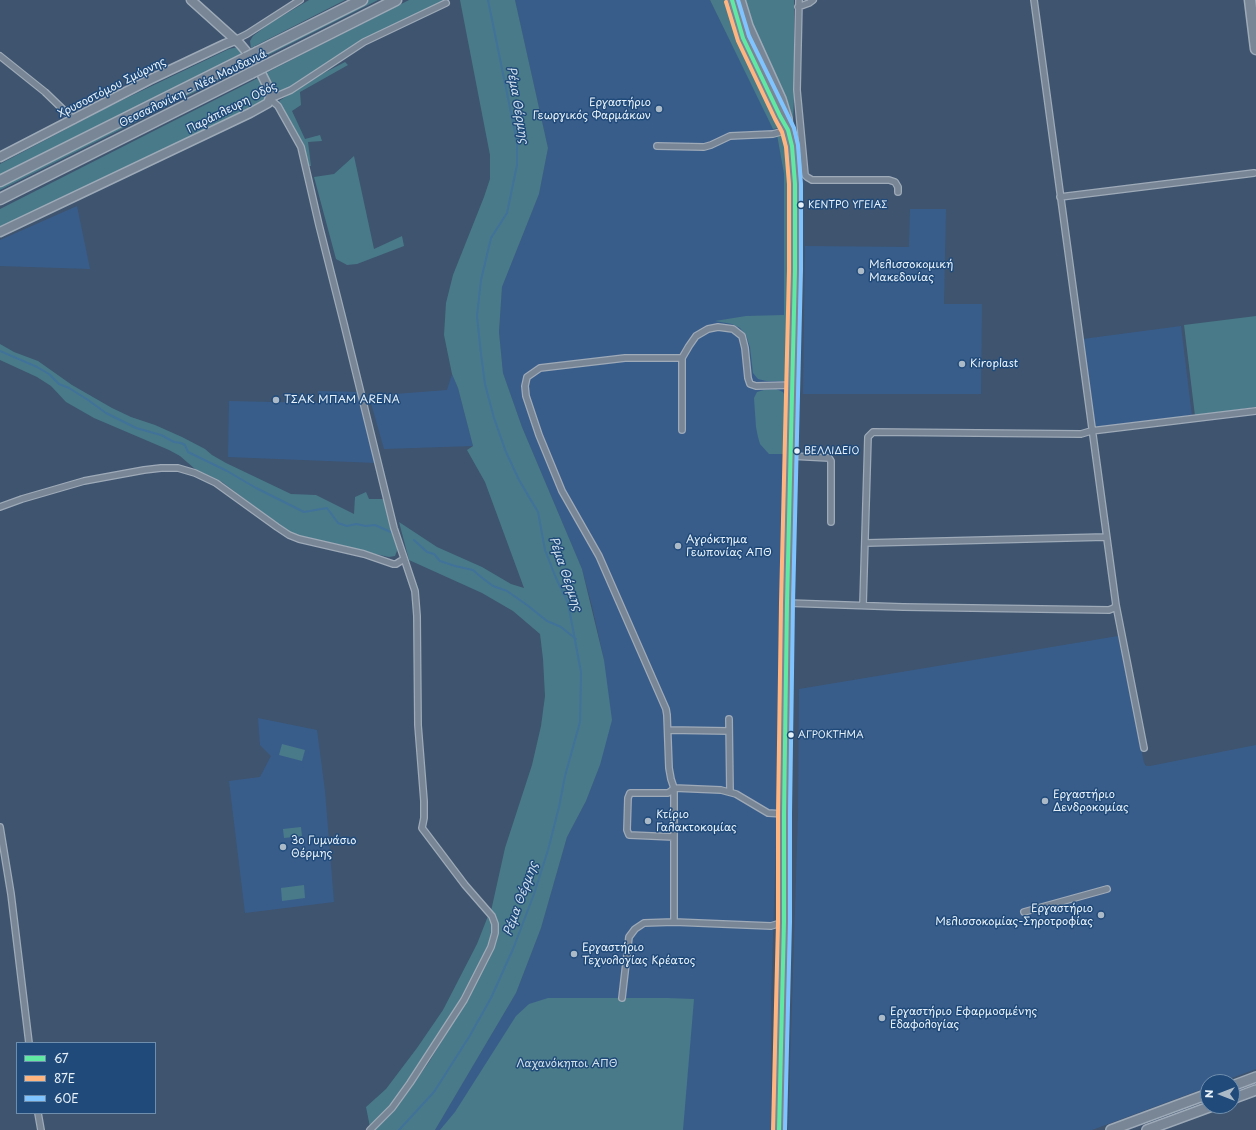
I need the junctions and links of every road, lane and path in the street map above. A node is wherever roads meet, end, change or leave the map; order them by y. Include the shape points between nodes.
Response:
1 (191, 0) edge
2 (300, 0) edge
3 (362, 0) edge
4 (396, 0) edge
5 (732, 0) edge
6 (740, 0) edge
7 (798, 0) edge
8 (812, 0) edge
9 (1034, 0) edge
10 (1250, 0) edge
11 (446, 3) dead end
12 (798, 6) junction
13 (223, 29) junction
14 (235, 40) junction
15 (225, 44) junction
16 (1256, 49) edge
17 (0, 56) edge
18 (270, 98) junction
19 (74, 120) junction
20 (788, 130) junction
21 (657, 146) dead end
22 (0, 157) edge
23 (1254, 172) dead end
24 (0, 181) edge
25 (898, 192) dead end
26 (1060, 197) junction
27 (0, 199) edge
28 (0, 232) edge
29 (682, 358) junction
30 (793, 385) junction
31 (1256, 411) edge
32 (682, 430) dead end
33 (1091, 430) junction
34 (791, 456) junction
35 (0, 507) edge
36 (831, 522) dead end
37 (1106, 537) junction
38 (866, 543) junction
39 (404, 559) junction
40 (788, 603) junction
41 (863, 605) junction
42 (1116, 605) junction
43 (729, 719) dead end
44 (668, 730) junction
45 (729, 731) junction
46 (1144, 748) dead end
47 (674, 788) junction
48 (730, 792) junction
49 (784, 814) junction
50 (0, 827) edge
51 (674, 836) junction
52 (1107, 889) dead end
53 (1024, 912) dead end
54 (674, 922) junction
55 (784, 922) junction
56 (622, 998) dead end
57 (29, 1042) edge
58 (1256, 1077) edge
59 (1240, 1083) edge
60 (1256, 1090) edge
61 (1240, 1096) edge
62 (1200, 1097) edge
63 (1200, 1110) edge
64 (38, 1114) edge
65 (41, 1130) edge
66 (370, 1130) edge
67 (779, 1130) edge
68 (1110, 1130) edge
69 (1147, 1130) edge

1 - 13 street
2 - 14 street
3 - 24 highway, Θεσσαλονίκη - Νέα Μουδανιά, bridge
4 - 27 highway, Θεσσαλονίκη - Νέα Μουδανιά, bridge
5 - 20 main road via 743,38
6 - 20 main road via 750,32 781,99 788,118
7 - 12 street
8 - 12 street
9 - 26 street
10 - 16 highway
11 - 18 street, Παράπλευρη Οδός via 364,42 291,90
12 - 25 street via 797,90 805,175 812,180 889,180 895,182
13 - 14 street
13 - 15 street
14 - 15 street, Χρυσοστόμου Σμύρνης
14 - 18 street via 256,63 270,91
15 - 19 street, Χρυσοστόμου Σμύρνης via 149,80
17 - 19 street via 45,92
18 - 28 street, Παράπλευρη Οδός via 268,103 257,110
18 - 39 street via 278,106 301,147 394,528
19 - 22 street, Χρυσοστόμου Σμύρνης
20 - 21 street via 773,134 730,136 704,147
20 - 30 main road via 795,184
23 - 26 street
26 - 33 street
29 - 30 street via 696,336 708,329 733,329 742,336 750,384
29 - 32 street
29 - 44 street via 625,358 540,368 527,377 525,386 539,435 562,491 598,556 664,703
30 - 34 main road
31 - 33 street
33 - 37 street
33 - 38 street via 1081,434 873,432 868,437
34 - 36 street via 829,458 831,461
34 - 40 main road
35 - 39 street via 84,481 144,470 178,468 216,483 283,531 299,539 364,554 393,564
37 - 38 street
37 - 42 street
38 - 41 street
39 - 66 street via 415,591 417,616 418,725 424,801 422,828 468,890 492,916 495,928 493,943 464,1000 392,1108
40 - 41 street
40 - 49 main road
41 - 42 street via 1109,610
42 - 46 street
43 - 45 street
44 - 45 street
44 - 47 street via 669,768
45 - 48 street
47 - 48 street
47 - 51 street
47 - 51 street via 668,793 630,793 627,830 629,835 635,836
48 - 49 street via 768,813
49 - 55 main road
50 - 57 street
51 - 54 street
52 - 53 street
54 - 55 street via 771,926
54 - 56 street via 644,923 629,937
55 - 67 main road
58 - 59 main road
60 - 61 main road
62 - 68 main road
63 - 69 main road
64 - 65 street

